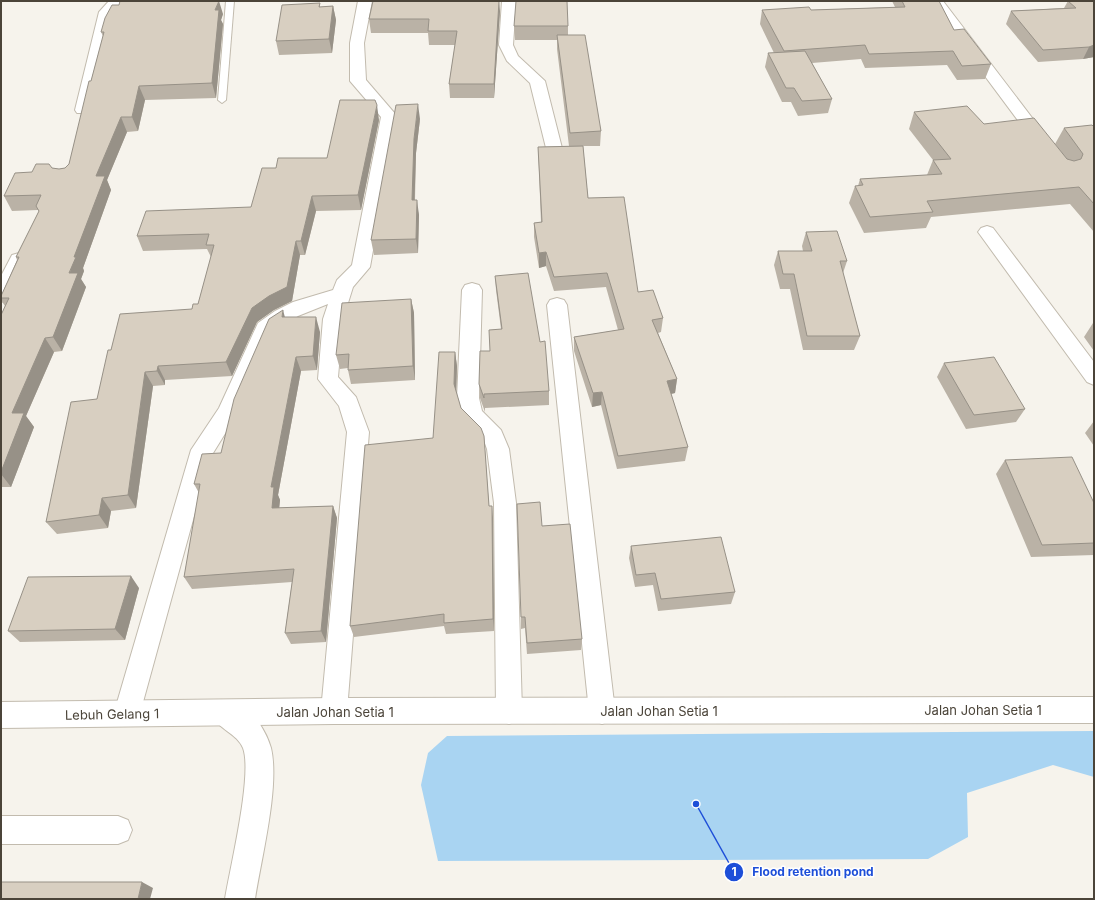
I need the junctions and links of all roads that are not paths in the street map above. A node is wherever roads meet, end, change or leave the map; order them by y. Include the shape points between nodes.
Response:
1 (117, 1) edge
2 (230, 1) edge
3 (365, 1) edge
4 (509, 1) edge
5 (936, 1) edge
6 (222, 100) dead end
7 (80, 124) edge
8 (555, 152) edge
9 (1050, 152) edge
10 (987, 232) dead end
11 (25, 247) edge
12 (472, 290) dead end
13 (1, 295) edge
14 (340, 295) junction
15 (557, 305) dead end
16 (1094, 377) edge
17 (601, 701) junction
18 (130, 704) junction
19 (1094, 710) edge
20 (334, 711) junction
21 (509, 711) junction
22 (224, 713) junction
23 (1, 715) edge
24 (1, 830) edge
25 (118, 830) dead end
26 (240, 899) edge

1 - 7 street via 106,12
2 - 6 lane
3 - 14 street via 357,43 358,80 389,116 361,266 344,285
4 - 8 street via 506,45 512,58 537,82
5 - 9 street
10 - 16 street
11 - 13 street
12 - 21 street via 468,398 472,415 493,436 498,449 505,504
14 - 18 street via 311,302 276,319 266,328 228,410 199,456
14 - 20 street via 333,319 328,379 349,403 358,432
15 - 17 street
17 - 19 street, Jalan Johan Setia 1
17 - 21 street, Jalan Johan Setia 1
18 - 22 street, Lebuh Gelang 1
18 - 23 street, Lebuh Gelang 1
20 - 21 street, Jalan Johan Setia 1
20 - 22 street, Jalan Johan Setia 1
22 - 26 street via 249,732 257,748 259,772 256,804
24 - 25 street

